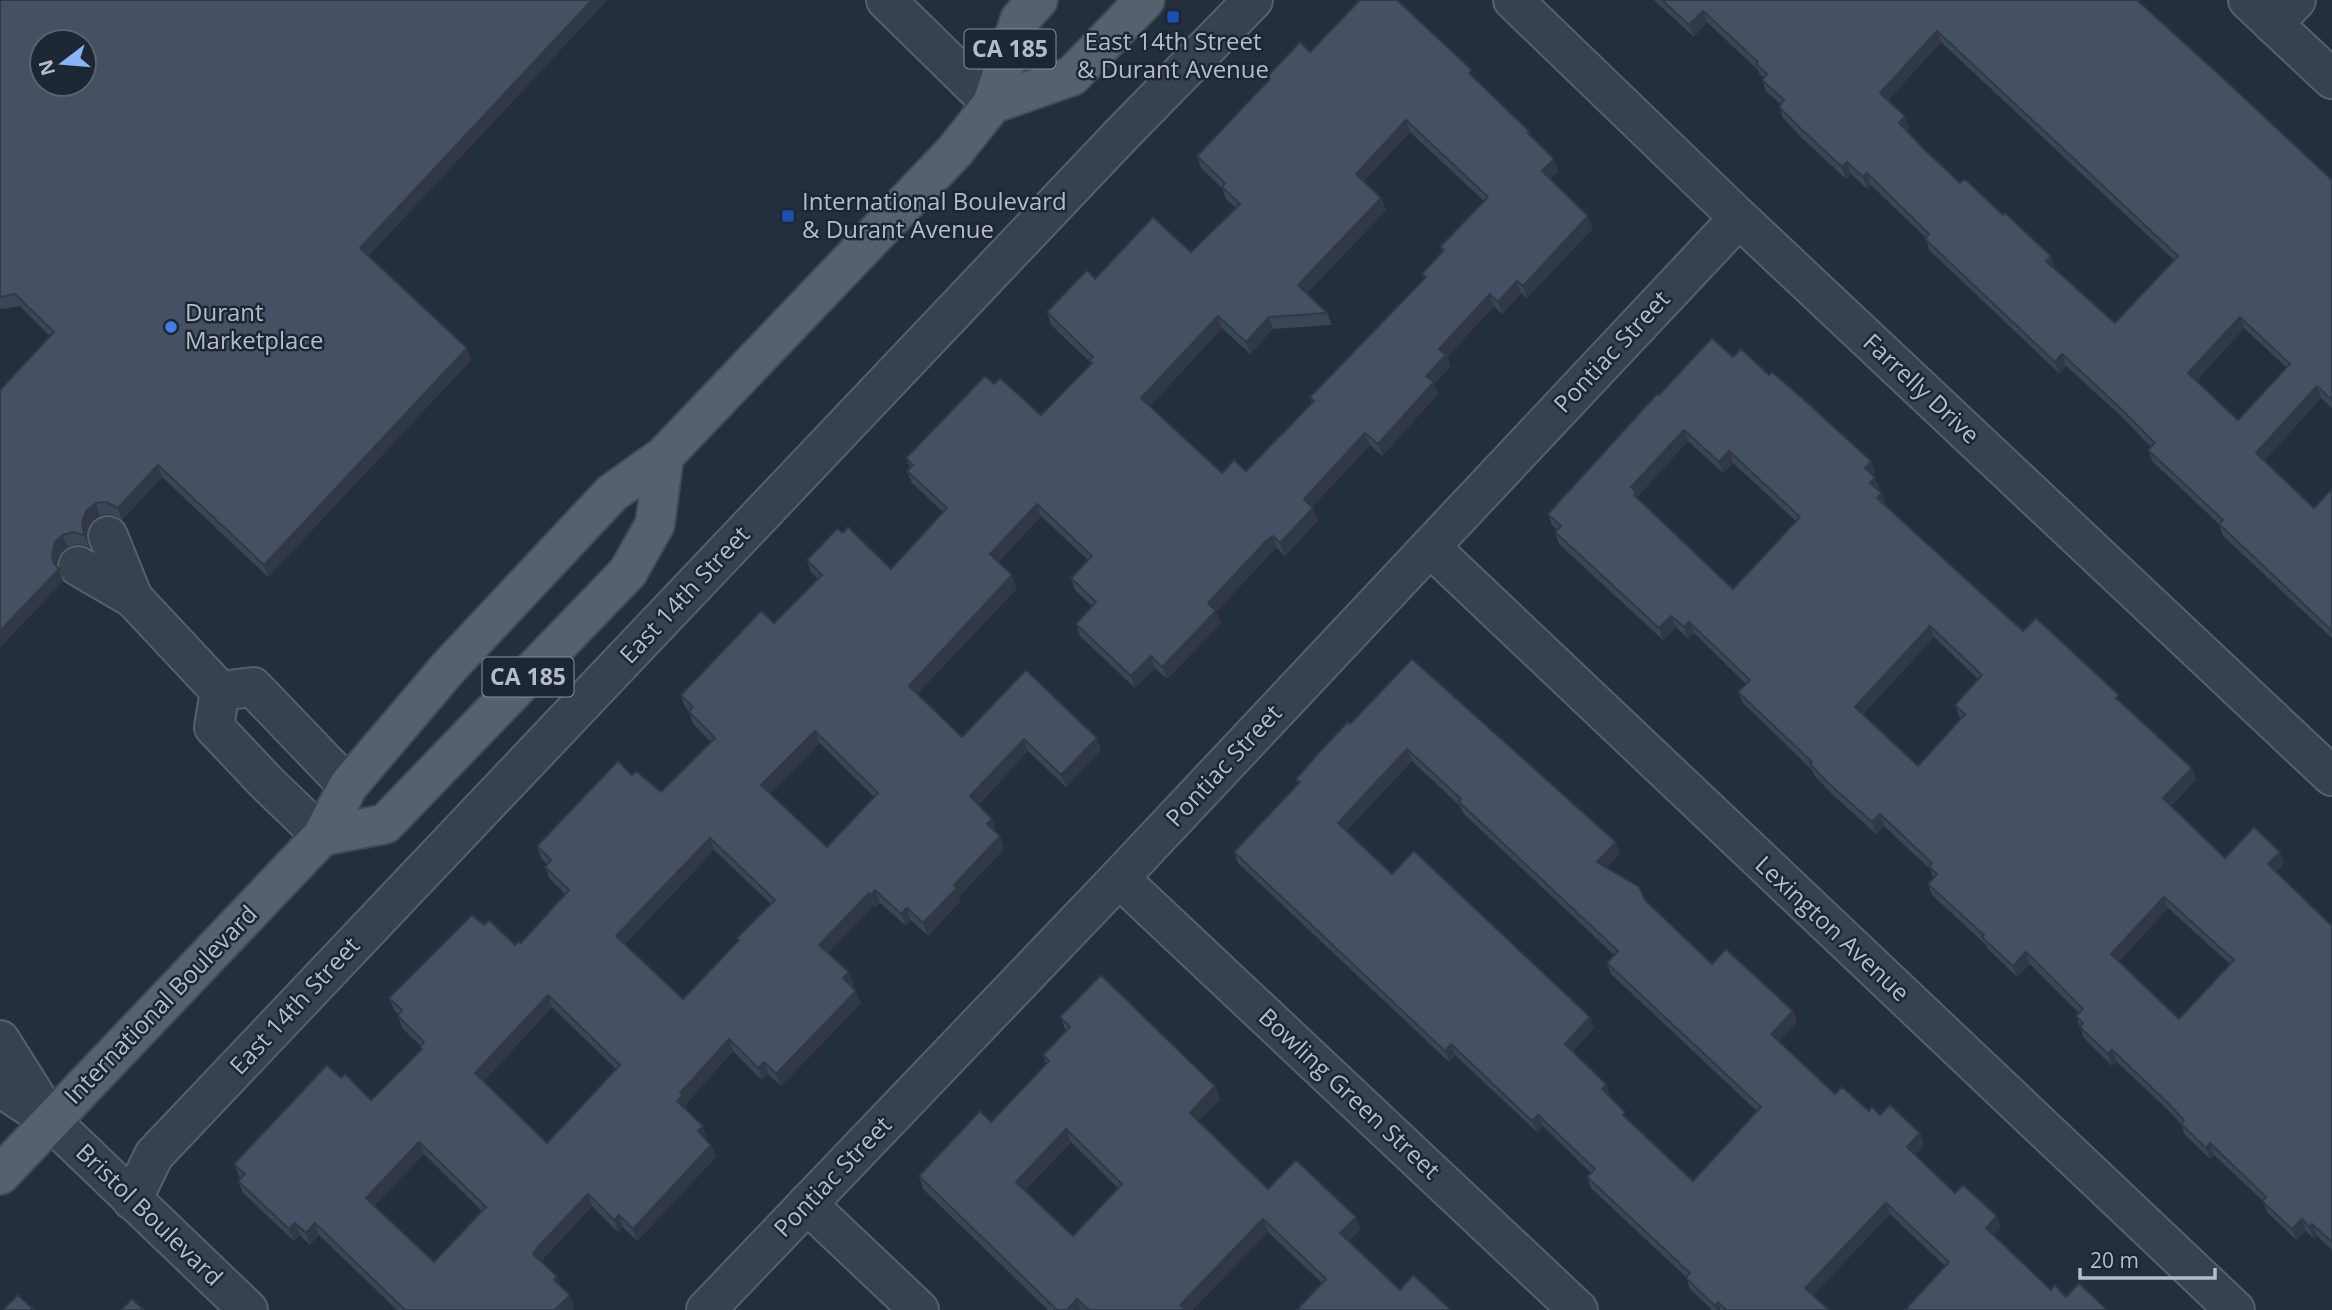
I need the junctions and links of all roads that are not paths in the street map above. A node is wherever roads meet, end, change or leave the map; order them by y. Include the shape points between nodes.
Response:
1 (886, 0) edge
2 (1038, 0) edge
3 (1145, 0) edge
4 (1253, 0) edge
5 (1513, 0) edge
6 (2272, 8) edge
7 (2332, 79) edge
8 (992, 104) junction
9 (1738, 218) junction
10 (664, 456) junction
11 (108, 536) dead end
12 (1430, 547) junction
13 (78, 566) dead end
14 (133, 598) junction
15 (219, 691) junction
16 (2332, 776) edge
17 (348, 786) junction
18 (322, 836) junction
19 (1119, 878) junction
20 (0, 1040) edge
21 (0, 1087) edge
22 (51, 1121) junction
23 (0, 1175) edge
24 (132, 1200) junction
25 (807, 1204) junction
26 (248, 1310) edge
27 (706, 1310) edge
28 (919, 1310) edge
29 (1578, 1310) edge
30 (2235, 1310) edge

1 - 8 street
2 - 8 main road, CA 185 via 1020,19
3 - 8 main road, CA 185 via 1072,76
4 - 24 street, East 14th Street via 154,1155
5 - 9 street, Farrelly Drive
6 - 7 street
8 - 10 main road, International Boulevard / CA 185 via 954,152
9 - 12 street, Pontiac Street
9 - 16 street, Farrelly Drive
10 - 17 main road, International Boulevard / CA 185 via 612,493 449,667
10 - 18 main road, CA 185 via 655,524 628,572 385,824
11 - 14 street
12 - 19 street, Pontiac Street
12 - 30 street, Lexington Avenue
13 - 14 street
14 - 15 street
15 - 17 street via 253,687
15 - 18 street via 214,727
17 - 18 main road, International Boulevard / CA 185
18 - 22 main road, International Boulevard / CA 185
19 - 25 street, Pontiac Street
19 - 29 street, Bowling Green Street
20 - 22 street
21 - 22 street
22 - 23 main road, International Boulevard / CA 185
22 - 24 street, Bristol Boulevard
24 - 26 street, Bristol Boulevard
25 - 27 street, Pontiac Street
25 - 28 street

